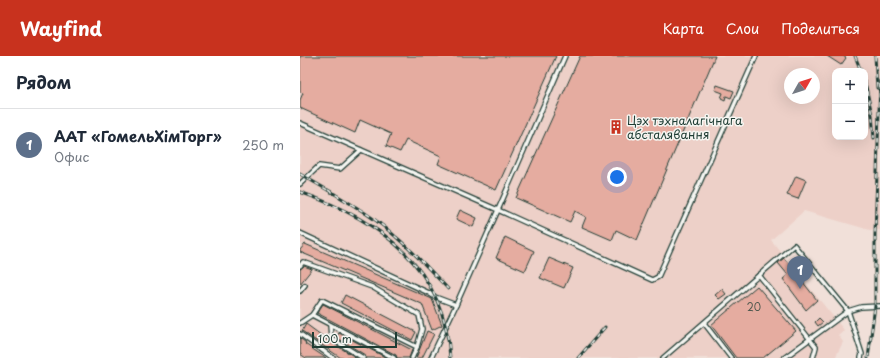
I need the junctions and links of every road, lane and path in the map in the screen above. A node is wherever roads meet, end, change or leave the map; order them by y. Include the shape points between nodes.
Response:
1 (565, 56) edge
2 (756, 56) edge
3 (300, 123) edge
4 (361, 150) junction
5 (300, 184) edge
6 (498, 210) junction
7 (300, 232) edge
8 (300, 266) edge
9 (759, 275) junction
10 (305, 285) dead end
11 (300, 292) edge
12 (456, 304) junction
13 (880, 306) edge
14 (848, 311) junction
15 (312, 315) junction
16 (300, 323) edge
17 (704, 323) junction
18 (330, 325) junction
19 (300, 334) edge
20 (810, 340) junction
21 (417, 347) junction
22 (333, 358) edge
23 (362, 358) edge
24 (394, 358) edge
25 (412, 358) edge
26 (430, 358) edge
27 (663, 358) edge
28 (731, 358) edge
29 (784, 358) edge
30 (813, 358) edge
31 (861, 358) edge

1 - 6 lane
2 - 6 lane via 658,277 652,280
3 - 4 lane
4 - 5 lane via 340,169 320,166
4 - 6 lane
6 - 12 lane
7 - 12 lane via 435,297
8 - 21 lane via 303,262 372,287 419,315 422,329
9 - 14 lane via 794,245
9 - 17 lane
9 - 20 lane
10 - 11 lane
12 - 26 lane
13 - 14 lane via 861,306
14 - 20 lane
14 - 31 lane via 862,354
15 - 16 lane
15 - 18 lane
15 - 21 lane via 322,300
17 - 27 lane
17 - 28 lane
18 - 23 lane via 331,338
18 - 24 lane
19 - 22 lane
20 - 29 lane
20 - 30 lane via 816,347
21 - 25 lane

